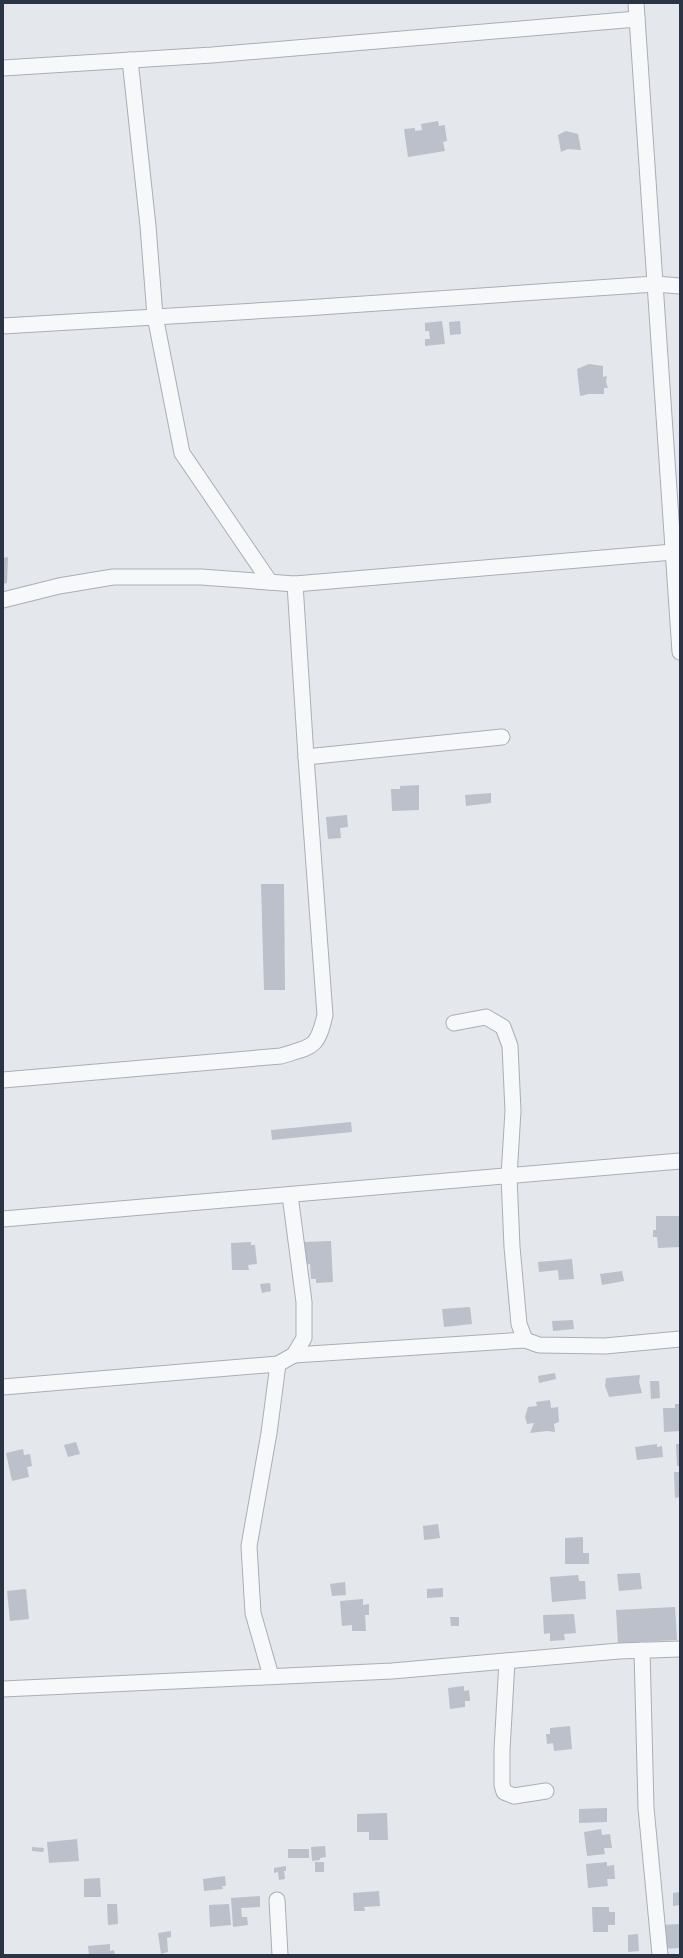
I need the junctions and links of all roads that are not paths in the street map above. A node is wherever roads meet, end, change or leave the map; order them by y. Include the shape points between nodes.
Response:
1 (636, 3) edge
2 (637, 19) junction
3 (130, 60) junction
4 (3, 68) edge
5 (655, 284) junction
6 (680, 286) edge
7 (155, 316) junction
8 (3, 326) edge
9 (673, 552) junction
10 (270, 582) junction
11 (295, 584) junction
12 (3, 600) edge
13 (680, 652) edge
14 (502, 737) dead end
15 (306, 757) junction
16 (454, 1023) dead end
17 (3, 1080) edge
18 (680, 1161) edge
19 (510, 1176) junction
20 (290, 1196) junction
21 (3, 1219) edge
22 (680, 1339) edge
23 (525, 1340) junction
24 (294, 1355) junction
25 (278, 1364) junction
26 (3, 1387) edge
27 (680, 1649) edge
28 (642, 1650) junction
29 (507, 1661) junction
30 (270, 1676) junction
31 (3, 1689) edge
32 (546, 1791) dead end
33 (277, 1900) dead end
34 (280, 1955) edge
35 (660, 1955) edge

1 - 2 street
2 - 3 street
2 - 5 street
3 - 4 street
3 - 7 street
5 - 6 street
5 - 7 street
5 - 9 street
7 - 8 street
7 - 10 street via 182,453
9 - 11 street
9 - 13 street
10 - 11 street
10 - 12 street via 201,577 113,577 59,586
11 - 15 street
14 - 15 street
15 - 17 street via 325,1014 320,1036 311,1046 281,1056
16 - 19 street via 486,1017 503,1027 510,1046 513,1111
18 - 19 street
19 - 20 street
19 - 23 street via 512,1247 520,1324
20 - 21 street
20 - 24 street via 304,1302 304,1338
22 - 23 street via 605,1346 539,1345
23 - 24 street
24 - 25 street
25 - 26 street
25 - 30 street via 249,1546 253,1613
27 - 28 street
28 - 29 street
28 - 35 street via 646,1808
29 - 30 street via 392,1671
29 - 32 street via 502,1750 504,1792 514,1796
30 - 31 street
33 - 34 street

